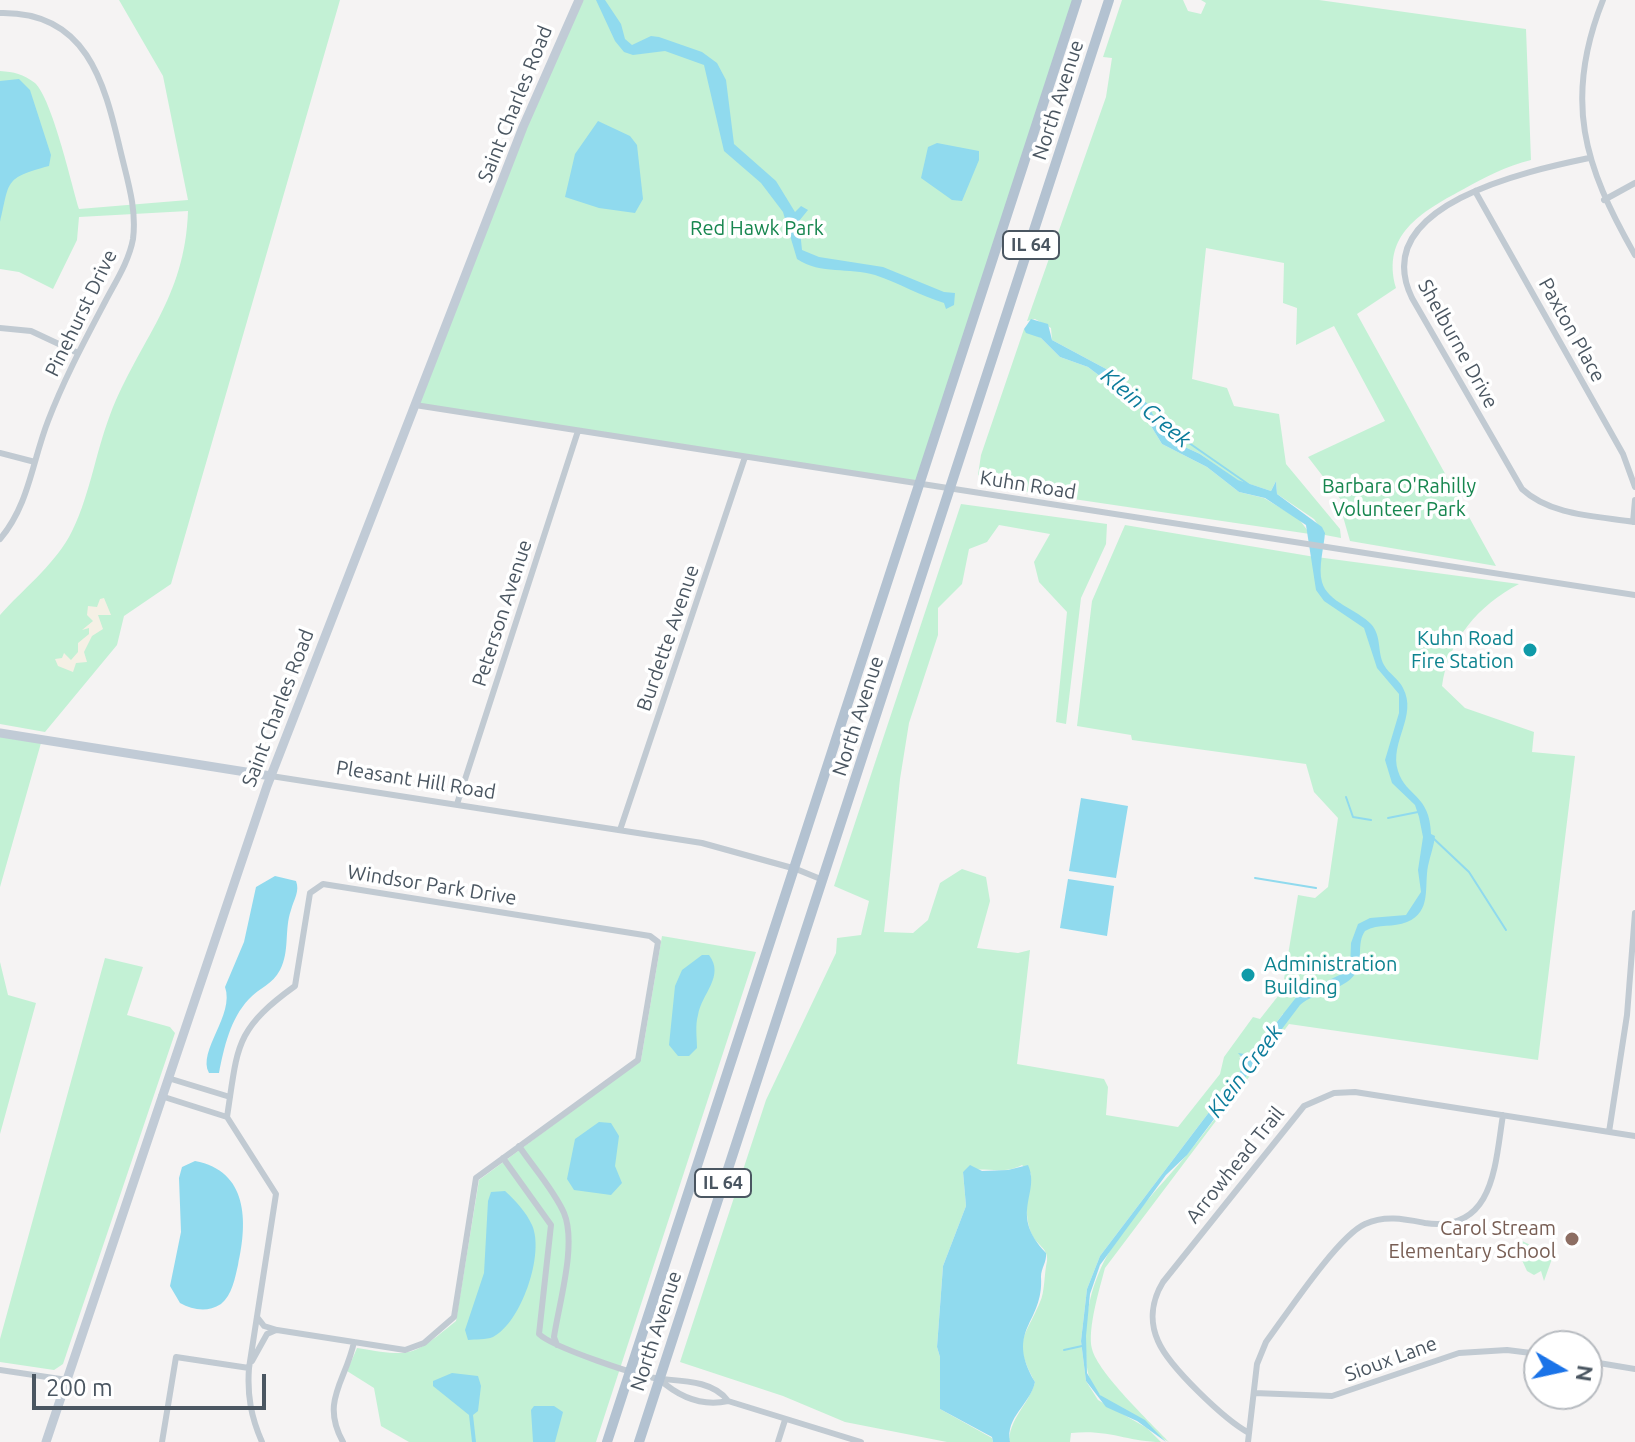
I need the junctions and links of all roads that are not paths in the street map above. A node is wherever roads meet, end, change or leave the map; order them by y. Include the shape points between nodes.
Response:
1 (579, 0) edge
2 (1077, 0) edge
3 (1109, 0) edge
4 (1603, 0) edge
5 (0, 13) edge
6 (1589, 158) junction
7 (1635, 183) edge
8 (1475, 191) junction
9 (1604, 200) junction
10 (1635, 255) edge
11 (0, 328) edge
12 (78, 353) junction
13 (415, 405) junction
14 (578, 431) junction
15 (0, 453) edge
16 (745, 457) junction
17 (35, 462) junction
18 (922, 484) junction
19 (1635, 487) edge
20 (949, 489) junction
21 (1635, 500) edge
22 (1634, 522) edge
23 (0, 539) edge
24 (1635, 595) edge
25 (0, 733) edge
26 (271, 776) junction
27 (457, 804) junction
28 (620, 830) junction
29 (796, 869) junction
30 (823, 880) junction
31 (1635, 913) edge
32 (1631, 1016) edge
33 (167, 1078) junction
34 (161, 1096) junction
35 (230, 1097) junction
36 (1503, 1115) junction
37 (227, 1117) junction
38 (1609, 1132) junction
39 (1635, 1136) edge
40 (519, 1146) junction
41 (503, 1158) junction
42 (544, 1290) junction
43 (561, 1292) junction
44 (257, 1317) junction
45 (277, 1330) junction
46 (354, 1342) junction
47 (557, 1345) junction
48 (1523, 1352) edge
49 (1603, 1364) edge
50 (249, 1368) junction
51 (1635, 1369) edge
52 (0, 1370) edge
53 (631, 1370) junction
54 (659, 1379) junction
55 (67, 1380) junction
56 (1254, 1393) junction
57 (728, 1401) junction
58 (785, 1420) junction
59 (1249, 1433) junction
60 (46, 1442) edge
61 (162, 1442) edge
62 (262, 1442) edge
63 (343, 1442) edge
64 (607, 1442) edge
65 (639, 1442) edge
66 (778, 1442) edge
67 (861, 1442) edge
68 (1248, 1442) edge

1 - 13 street, Saint Charles Road via 535,98
2 - 18 main road, North Avenue / IL 64
3 - 20 main road, North Avenue / IL 64
4 - 6 street via 1583,80
5 - 12 street, Pinehurst Drive via 47,22 92,58 106,91 133,201 129,255
6 - 8 street, Shelburne Drive via 1522,172
6 - 9 street
7 - 9 street
8 - 19 street, Paxton Place via 1623,454
8 - 22 street, Shelburne Drive via 1423,223 1410,238 1402,259 1407,287 1522,489 1554,509
9 - 10 street
11 - 12 street via 31,331
12 - 17 street, Pinehurst Drive
13 - 14 street, Kuhn Road
13 - 26 street, Saint Charles Road
14 - 16 street, Kuhn Road
14 - 27 street, Peterson Avenue
15 - 17 street
16 - 18 street, Kuhn Road
16 - 28 street, Burdette Avenue
17 - 23 street, Pinehurst Drive via 21,507
18 - 20 street, Kuhn Road
18 - 29 main road, North Avenue / IL 64
20 - 24 street, Kuhn Road
20 - 30 main road, North Avenue / IL 64
21 - 22 street
25 - 26 street, Pleasant Hill Road
26 - 27 street, Pleasant Hill Road
26 - 33 street, Saint Charles Road
27 - 28 street, Pleasant Hill Road
28 - 29 street, Pleasant Hill Road via 702,843
29 - 30 street, Pleasant Hill Road
29 - 53 main road, North Avenue / IL 64
30 - 54 main road, North Avenue / IL 64
31 - 32 street
32 - 38 street
33 - 34 street, Saint Charles Road
33 - 35 street
34 - 37 street
34 - 55 street, Saint Charles Road
35 - 37 street, Windsor Park Drive
35 - 40 street, Windsor Park Drive via 240,1040 254,1019 295,986 310,893 323,884 650,936 658,942 638,1060
36 - 38 street, Arrowhead Trail
36 - 56 street via 1494,1176 1483,1200 1468,1215 1448,1222 1389,1218 1358,1228 1262,1347
36 - 59 street, Arrowhead Trail via 1345,1092 1304,1106 1286,1125 1163,1282 1152,1312 1161,1347 1225,1419
37 - 44 street via 276,1194
38 - 39 street, Arrowhead Trail
40 - 41 street, Windsor Park Drive
40 - 43 street via 568,1224
41 - 42 street via 551,1225
41 - 46 street, Windsor Park Drive via 476,1178 454,1317 414,1349
42 - 43 street
42 - 47 street via 539,1334
43 - 47 street
44 - 45 street, Windsor Park Drive
44 - 50 street
45 - 46 street, Windsor Park Drive
45 - 50 street via 267,1334
46 - 63 street via 333,1408 334,1426
47 - 53 street
48 - 56 street, Sioux Lane via 1459,1353 1332,1396
49 - 51 street
50 - 61 street via 176,1357
50 - 62 street via 251,1411
52 - 55 street
53 - 54 street
53 - 64 main road, North Avenue / IL 64
54 - 57 street via 679,1378 721,1392
54 - 57 street via 678,1396 714,1404
54 - 65 main road, North Avenue / IL 64
55 - 60 street, Saint Charles Road
56 - 59 street
57 - 58 street
58 - 66 street
58 - 67 street
59 - 68 street

